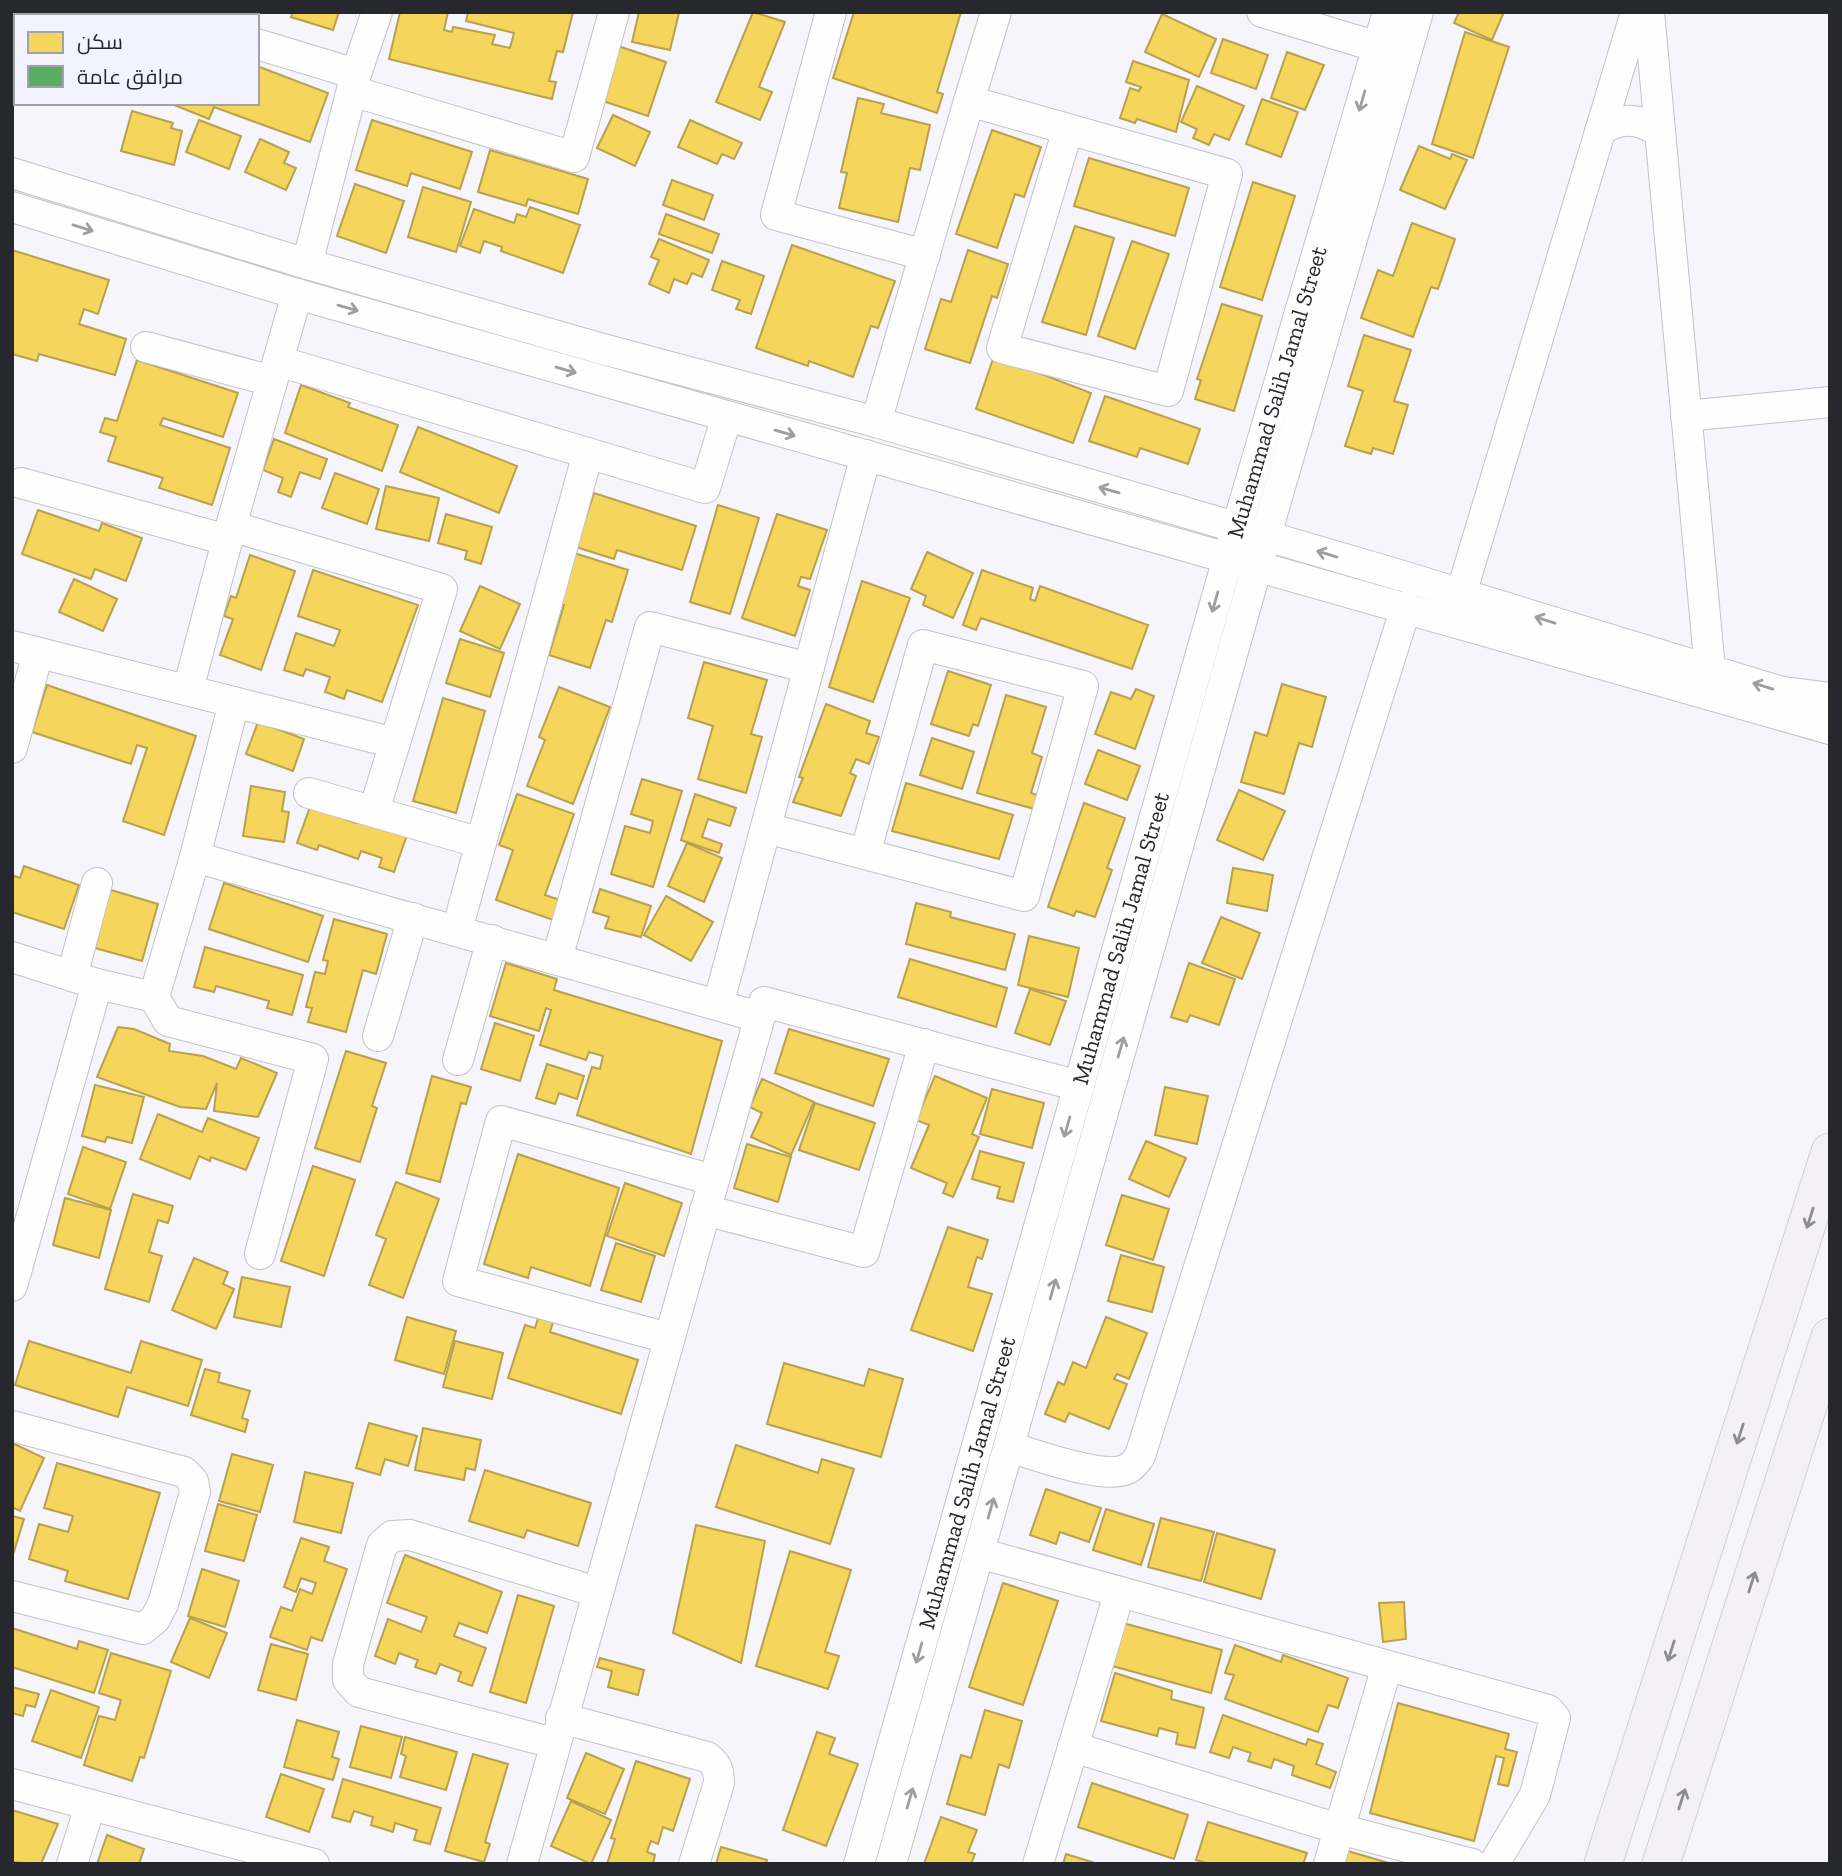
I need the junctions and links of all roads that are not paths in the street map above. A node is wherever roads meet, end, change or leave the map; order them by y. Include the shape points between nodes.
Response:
1 (377, 12) edge
2 (614, 12) edge
3 (831, 12) edge
4 (996, 12) edge
5 (1262, 12) edge
6 (1388, 12) edge
7 (1418, 12) edge
8 (1636, 12) edge
9 (1648, 12) edge
10 (259, 45) edge
11 (1378, 47) junction
12 (354, 82) junction
13 (970, 101) junction
14 (1068, 128) junction
15 (1600, 131) junction
16 (1660, 133) junction
17 (12, 173) edge
18 (12, 207) edge
19 (925, 255) junction
20 (307, 264) junction
21 (297, 294) junction
22 (146, 346) dead end
23 (275, 371) junction
24 (1830, 402) edge
25 (727, 416) junction
26 (1686, 416) junction
27 (876, 422) junction
28 (588, 453) junction
29 (866, 456) junction
30 (20, 483) dead end
31 (1237, 527) junction
32 (229, 533) junction
33 (1266, 536) junction
34 (1228, 558) junction
35 (1257, 566) junction
36 (1461, 594) junction
37 (1406, 607) junction
38 (25, 649) edge
39 (809, 668) junction
40 (1710, 670) junction
41 (188, 691) junction
42 (1830, 698) edge
43 (234, 702) junction
44 (1830, 729) edge
45 (395, 743) junction
46 (12, 748) edge
47 (309, 793) dead end
48 (374, 811) junction
49 (766, 828) junction
50 (481, 844) junction
51 (865, 854) junction
52 (195, 858) junction
53 (97, 883) dead end
54 (413, 918) junction
55 (457, 930) junction
56 (492, 940) junction
57 (12, 957) edge
58 (557, 959) junction
59 (85, 980) junction
60 (154, 997) junction
61 (718, 1005) junction
62 (759, 1017) junction
63 (378, 1036) dead end
64 (923, 1044) junction
65 (458, 1059) dead end
66 (1079, 1086) junction
67 (1830, 1152) edge
68 (713, 1181) junction
69 (705, 1210) junction
70 (260, 1254) dead end
71 (12, 1286) edge
72 (1830, 1337) edge
73 (668, 1338) junction
74 (12, 1426) edge
75 (1009, 1447) junction
76 (979, 1553) junction
77 (597, 1592) junction
78 (1119, 1594) junction
79 (12, 1596) edge
80 (1387, 1666) junction
81 (557, 1730) junction
82 (1073, 1747) junction
83 (12, 1784) edge
84 (90, 1806) junction
85 (1339, 1829) junction
86 (311, 1863) edge
87 (72, 1864) edge
88 (522, 1864) edge
89 (694, 1864) edge
90 (859, 1864) edge
91 (891, 1864) edge
92 (1038, 1864) edge
93 (1329, 1864) edge
94 (1472, 1864) edge
95 (1494, 1864) edge
96 (1603, 1864) edge
97 (1661, 1864) edge

1 - 12 street
2 - 12 street via 574,157
3 - 19 street via 776,215
4 - 13 street
5 - 11 street
6 - 11 street, Muhammad Salih Jamal Street
7 - 33 street, Muhammad Salih Jamal Street
8 - 15 street
9 - 16 street
10 - 12 street
11 -> 31 street, Muhammad Salih Jamal Street
12 - 20 street
13 - 14 street
13 - 19 street
14 - 14 street via 1227,174 1168,391 1002,348
15 - 16 street via 1625,120 1644,123
15 - 36 street
16 - 26 street
17 - 20 street
18 -> 21 street
19 - 27 street
20 - 27 street
21 - 23 street
21 -> 25 street
22 - 23 street
23 - 28 street
23 - 32 street
24 - 26 street
25 - 28 street via 705,488
25 -> 29 street
26 - 40 street
31 -> 27 street
28 - 50 street
29 - 34 street
29 - 39 street
30 - 32 street
31 - 33 street
31 - 34 street, Muhammad Salih Jamal Street
32 - 41 street
32 - 45 street via 442,589
33 - 35 street, Muhammad Salih Jamal Street
36 -> 33 street
34 - 35 street
34 -> 66 street, Muhammad Salih Jamal Street
35 - 37 street
75 -> 35 street, Muhammad Salih Jamal Street
40 -> 36 street
37 - 44 street
37 - 75 street via 1140,1456 1130,1468 1097,1471
38 - 41 street
38 - 46 street
39 - 49 street
39 - 58 street via 650,628
42 -> 40 street via 1782,692
41 - 43 street
43 - 45 street
43 - 52 street
45 - 48 street
47 - 48 street
48 - 50 street
49 - 51 street
49 - 61 street
50 - 55 street
51 - 51 street via 923,645 1083,686 1024,896
52 - 54 street
52 - 60 street
53 - 59 street
54 - 55 street
54 - 63 street
55 - 56 street
56 - 58 street
56 - 65 street
57 - 59 street
58 - 61 street
59 - 60 street
59 - 71 street
60 - 70 street via 168,1021 313,1059
61 - 62 street
62 - 64 street via 764,1002
62 - 68 street
64 - 66 street
64 - 69 street via 864,1252
66 -> 90 street, Muhammad Salih Jamal Street
67 -> 96 main road
68 - 69 street
68 - 73 street via 501,1121 458,1281
69 - 73 street
97 -> 72 main road
73 - 77 street
74 - 79 street via 184,1472 193,1481 195,1492 163,1604 143,1629
76 -> 75 street, Muhammad Salih Jamal Street
76 - 78 street
91 -> 76 street, Muhammad Salih Jamal Street
77 - 81 street
77 - 81 street via 410,1535 393,1536 382,1545 378,1558 348,1664 348,1680 359,1692
78 - 80 street
78 - 82 street
80 - 85 street
80 - 95 street via 1548,1710 1555,1718 1535,1795
81 - 88 street
81 - 89 street via 713,1761 719,1783
82 - 85 street
82 - 92 street
83 - 84 street
84 - 86 street
84 - 87 street
85 - 93 street
85 - 94 street

